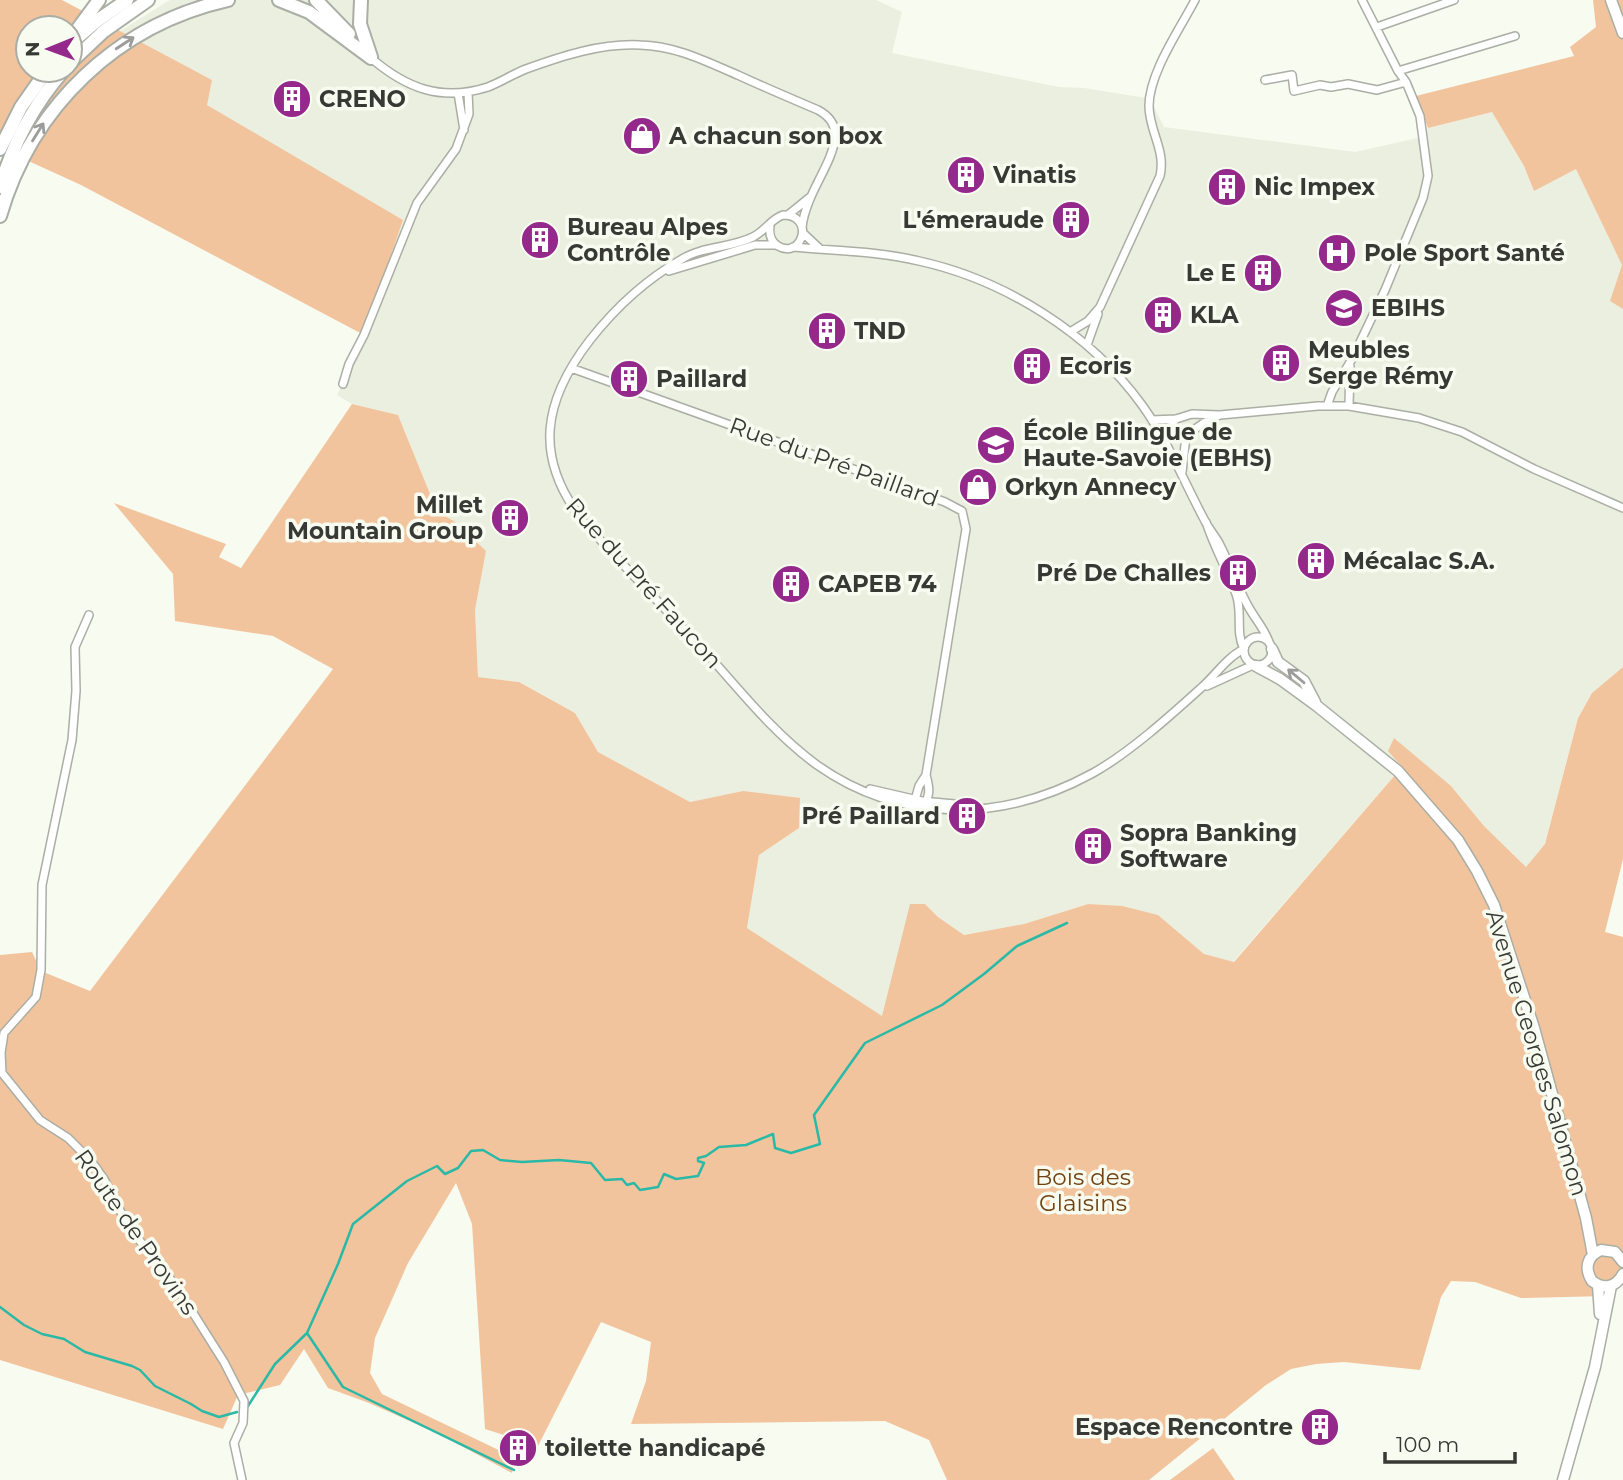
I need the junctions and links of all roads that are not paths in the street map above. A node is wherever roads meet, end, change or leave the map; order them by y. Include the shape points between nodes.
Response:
1 (99, 0) edge
2 (127, 0) edge
3 (148, 0) edge
4 (228, 0) edge
5 (279, 0) edge
6 (316, 0) edge
7 (361, 0) edge
8 (1195, 0) edge
9 (1362, 0) edge
10 (1454, 0) edge
11 (1611, 0) edge
12 (301, 4) edge
13 (84, 22) edge
14 (1377, 27) junction
15 (84, 31) edge
16 (1623, 33) edge
17 (1516, 36) dead end
18 (84, 50) edge
19 (371, 58) junction
20 (1398, 71) junction
21 (1265, 80) dead end
22 (1406, 82) junction
23 (37, 84) edge
24 (53, 84) edge
25 (468, 92) junction
26 (458, 93) junction
27 (464, 131) junction
28 (0, 149) edge
29 (0, 187) edge
30 (809, 197) junction
31 (789, 215) junction
32 (0, 216) edge
33 (771, 226) junction
34 (803, 230) junction
35 (778, 246) junction
36 (793, 247) junction
37 (821, 250) junction
38 (662, 273) junction
39 (1100, 307) junction
40 (1070, 332) junction
41 (1087, 345) junction
42 (1352, 359) junction
43 (571, 368) junction
44 (343, 384) dead end
45 (1349, 406) junction
46 (1327, 407) junction
47 (1220, 415) junction
48 (1176, 419) junction
49 (1152, 420) junction
50 (1186, 436) junction
51 (1163, 437) junction
52 (1182, 472) junction
53 (1623, 508) edge
54 (1206, 522) junction
55 (89, 615) dead end
56 (1270, 646) junction
57 (1244, 649) junction
58 (1255, 666) junction
59 (1203, 687) junction
60 (1317, 706) junction
61 (926, 775) junction
62 (860, 788) junction
63 (915, 800) junction
64 (927, 802) junction
65 (983, 807) junction
66 (920, 808) junction
67 (1586, 1218) junction
68 (1615, 1251) edge
69 (1593, 1255) junction
70 (1623, 1262) edge
71 (1623, 1276) edge
72 (1598, 1285) junction
73 (1611, 1286) junction
74 (1600, 1336) junction
75 (242, 1480) edge
76 (1563, 1480) edge

1 - 13 highway
2 - 15 highway
3 - 18 highway
32 -> 4 highway via 31,144 82,77 155,25
5 - 12 highway
6 - 19 highway
7 - 19 highway via 360,23
8 - 39 street via 1157,72 1149,104 1161,153 1160,176
9 - 14 street
10 - 14 street
11 - 16 street
12 - 19 highway
14 - 20 street
17 - 20 street
19 - 26 street via 415,87
20 - 22 street
21 - 22 street via 1292,75 1294,91 1348,84 1377,90
22 - 42 street via 1420,116 1428,176 1408,236
23 - 28 highway
24 - 29 highway via 23,128
25 - 26 street
25 - 27 street
25 - 30 street via 598,47 641,45 686,52 828,117 835,138
26 - 27 street
27 - 44 street via 451,158 418,203
30 - 31 street
30 - 34 street
31 - 33 street via 778,217
31 - 34 street
33 - 35 street via 770,237
33 - 38 street, Rue du Pré Faucon via 752,238 684,257
34 - 36 street
34 - 37 street
35 - 36 street
35 - 38 street, Rue du Pré Faucon via 755,245
36 - 37 street
37 - 40 street via 909,259 954,271 1006,292
38 - 43 street, Rue du Pré Faucon via 623,301
39 - 40 street
39 - 41 street
40 - 41 street
41 - 49 street
42 - 45 street
42 - 46 street
43 - 61 street, Rue du Pré Paillard via 945,502 961,512 965,536
43 - 62 street, Rue du Pré Faucon via 554,404 550,440 556,472 574,510 781,734 819,766
45 - 46 street
45 - 53 street via 1409,415 1462,432
46 - 47 street
47 - 48 street via 1192,414
47 - 50 street
48 - 49 street
48 - 51 street
49 - 51 street
50 - 51 street
50 - 52 street
51 - 52 street
52 - 54 street
54 - 56 street
54 - 57 street via 1237,594 1239,638
55 - 75 street, Route de Provins via 75,647 72,740 42,885 41,971 36,997 4,1033 2,1073 40,1120 68,1138 91,1161 128,1226 176,1286 224,1362 244,1401 243,1423 234,1443
56 - 57 street via 1255,637
56 - 58 street via 1269,660
60 -> 56 street, Avenue Georges Salomon via 1304,681 1278,662
57 - 58 street via 1245,657
57 - 59 street, Rue du Pré Faucon
58 - 59 street, Rue du Pré Faucon
58 - 60 street, Avenue Georges Salomon
59 - 65 street, Rue du Pré Faucon via 1092,773 1036,797
60 - 67 street, Avenue Georges Salomon via 1415,788 1477,871 1494,905 1534,1028
61 - 63 street, Rue du Pré Paillard
61 - 64 street, Rue du Pré Paillard
62 - 63 street, Rue du Pré Faucon
62 - 66 street, Rue du Pré Faucon
63 - 64 street, Rue du Pré Faucon
63 - 66 street
64 - 65 street, Rue du Pré Faucon
64 - 66 street
65 - 66 street, Rue du Pré Faucon via 961,811
67 - 68 street, Avenue Georges Salomon
67 - 69 street, Avenue Georges Salomon
68 - 69 street
68 - 70 street, Avenue Georges Salomon
69 - 72 street, Avenue Georges Salomon via 1588,1273
71 - 73 street
72 - 73 street
72 - 74 street
73 - 74 street
74 - 76 street

